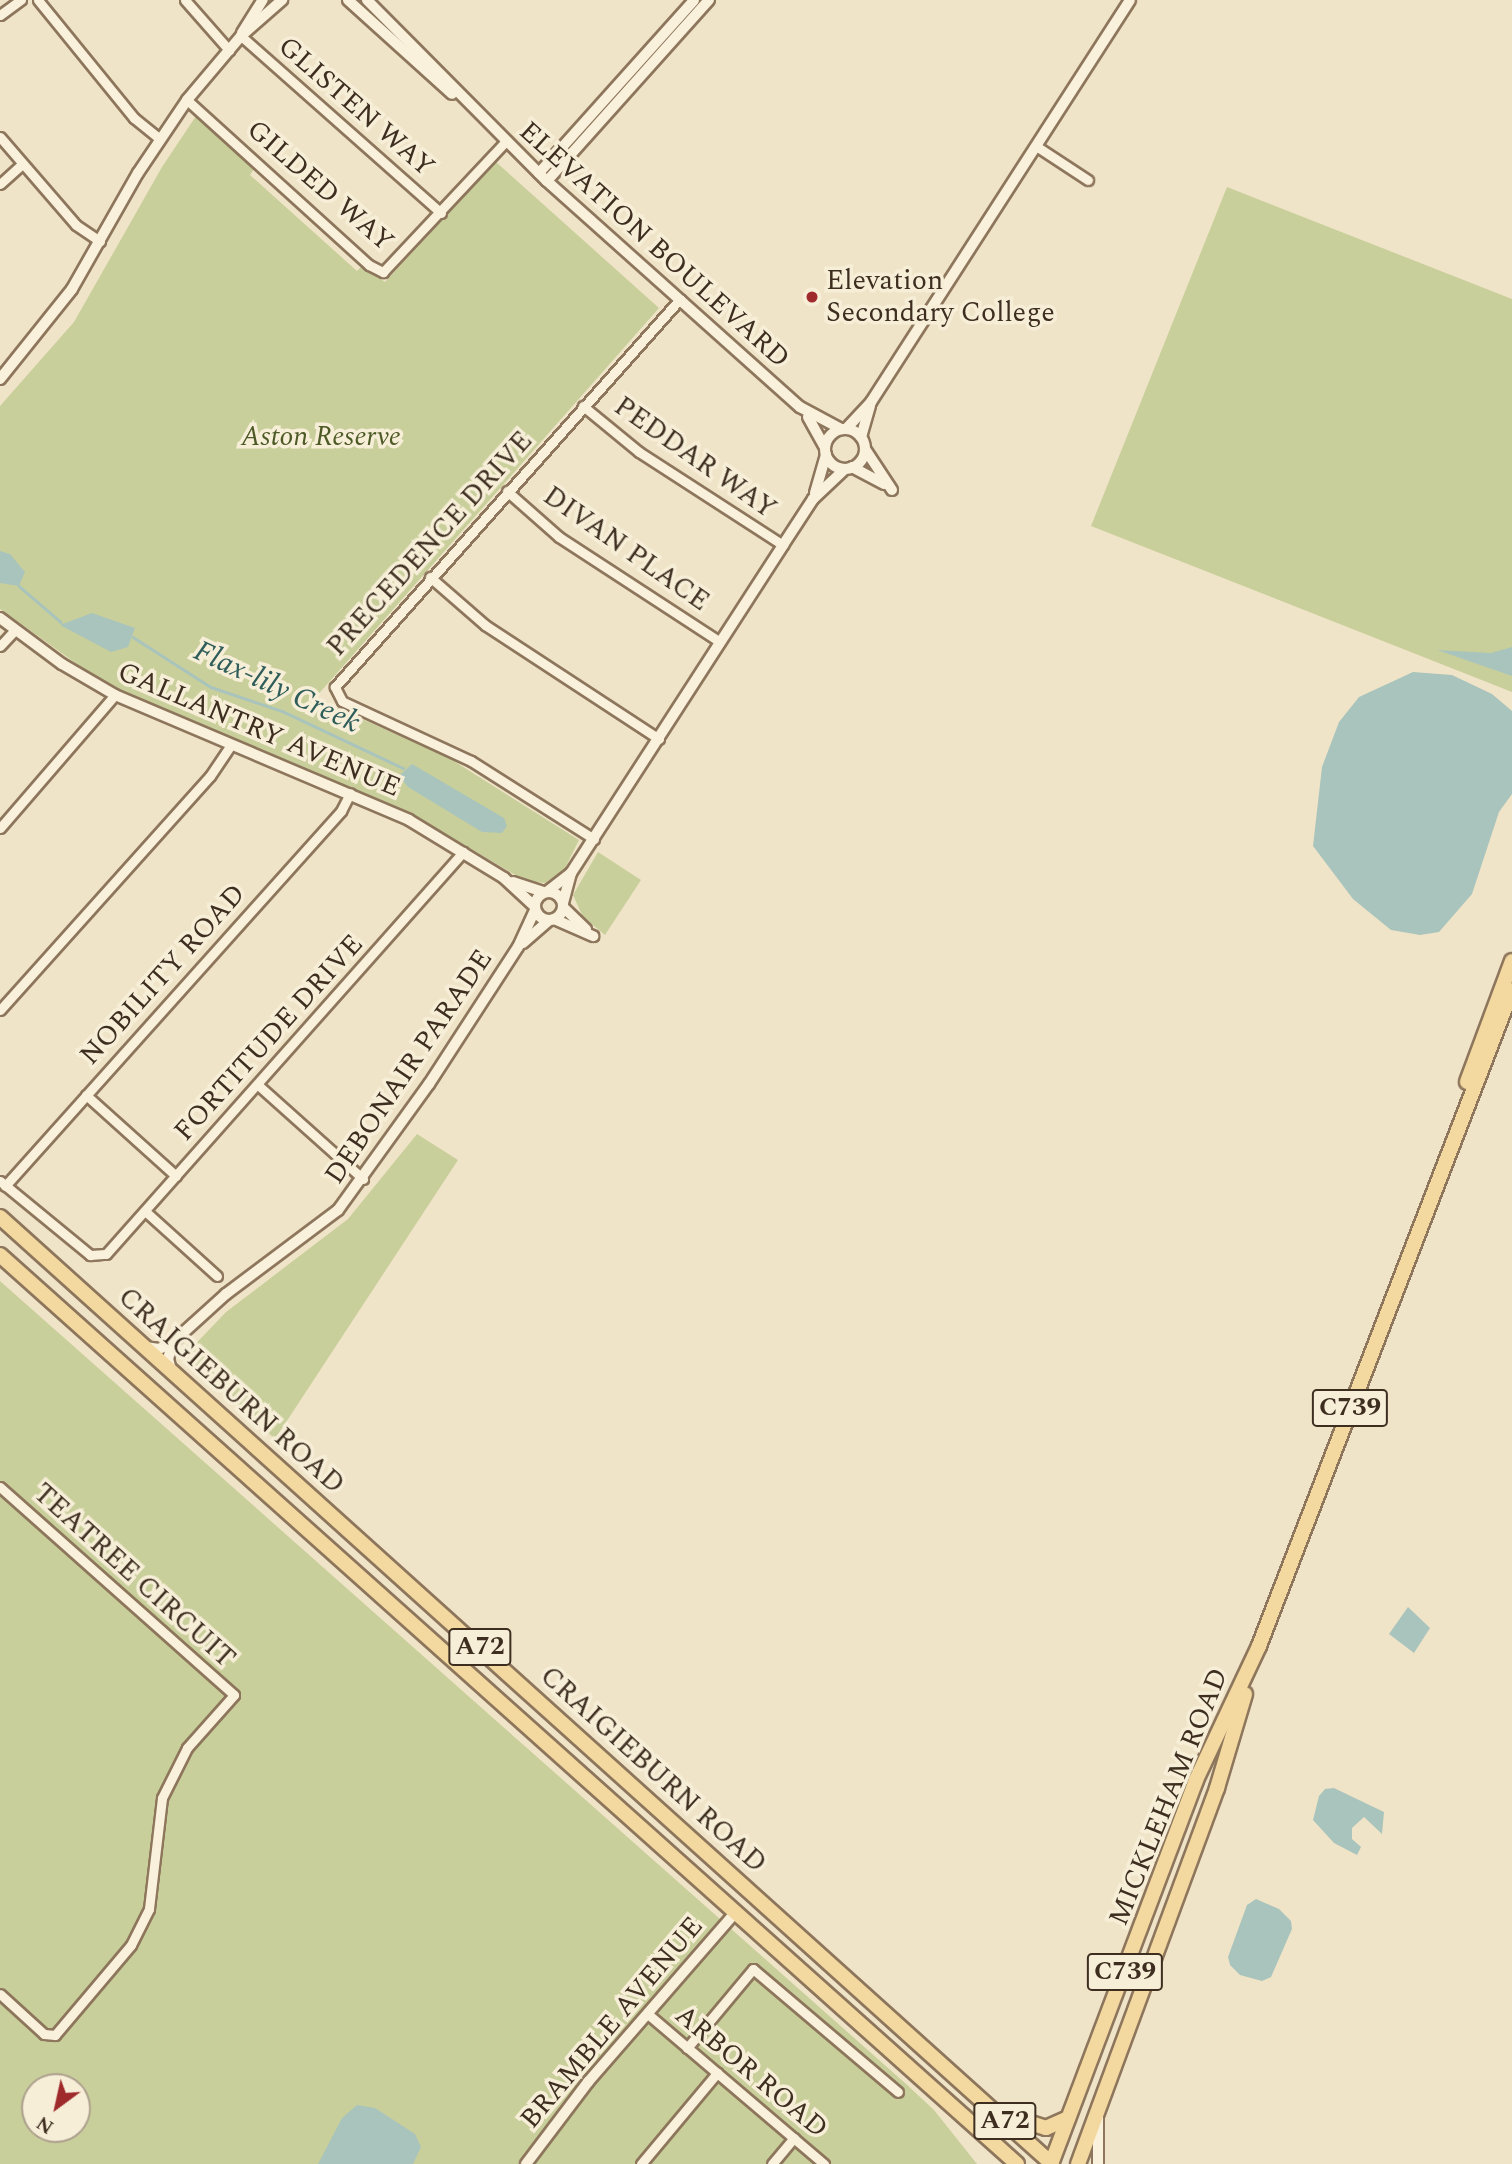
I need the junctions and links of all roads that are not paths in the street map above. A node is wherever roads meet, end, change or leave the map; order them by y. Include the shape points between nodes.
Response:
1 (21, 0) edge
2 (38, 0) edge
3 (185, 0) edge
4 (263, 0) edge
5 (282, 0) edge
6 (348, 0) edge
7 (367, 0) edge
8 (694, 0) edge
9 (709, 0) edge
10 (1130, 0) edge
11 (0, 15) edge
12 (241, 36) junction
13 (229, 50) junction
14 (187, 100) junction
15 (479, 116) junction
16 (0, 137) edge
17 (160, 138) junction
18 (505, 142) junction
19 (1036, 146) junction
20 (22, 164) junction
21 (543, 177) junction
22 (1088, 180) dead end
23 (0, 184) edge
24 (442, 212) junction
25 (100, 241) junction
26 (680, 299) junction
27 (0, 379) edge
28 (871, 402) junction
29 (583, 406) junction
30 (800, 407) junction
31 (844, 429) junction
32 (861, 437) junction
33 (865, 449) junction
34 (826, 452) junction
35 (849, 468) junction
36 (507, 491) junction
37 (813, 499) junction
38 (783, 545) junction
39 (430, 577) junction
40 (0, 618) edge
41 (15, 630) junction
42 (720, 642) junction
43 (0, 646) edge
44 (116, 695) junction
45 (659, 739) junction
46 (231, 745) junction
47 (350, 793) junction
48 (0, 828) edge
49 (594, 839) junction
50 (463, 852) junction
51 (572, 873) junction
52 (504, 878) junction
53 (546, 892) junction
54 (563, 905) junction
55 (535, 908) junction
56 (551, 920) junction
57 (518, 947) junction
58 (1512, 961) edge
59 (1512, 990) edge
60 (0, 1010) edge
61 (258, 1085) junction
62 (86, 1095) junction
63 (1441, 1171) junction
64 (176, 1176) junction
65 (363, 1179) junction
66 (3, 1183) edge
67 (145, 1211) junction
68 (0, 1217) edge
69 (0, 1255) edge
70 (217, 1276) dead end
71 (173, 1342) junction
72 (145, 1347) junction
73 (171, 1370) junction
74 (0, 1487) edge
75 (1259, 1646) junction
76 (735, 1913) junction
77 (0, 1994) edge
78 (649, 2015) junction
79 (687, 2048) junction
80 (717, 2073) junction
81 (898, 2092) dead end
82 (987, 2104) junction
83 (1098, 2110) junction
84 (1068, 2118) junction
85 (794, 2138) junction
86 (526, 2164) edge
87 (640, 2164) edge
88 (772, 2164) edge
89 (824, 2164) edge
90 (1017, 2164) edge
91 (1051, 2164) edge
92 (1078, 2164) edge
93 (1098, 2164) edge

1 - 11 street
2 - 17 street via 134,118
3 - 13 street
4 - 12 street
5 - 12 street
6 - 15 street, ELEVATION BOULEVARD via 420,69
7 - 15 street, ELEVATION BOULEVARD
8 - 21 street
9 - 21 street
10 - 19 street
12 - 13 street
12 - 24 street, GLISTEN WAY
13 - 14 street
14 - 17 street
14 - 24 street, GILDED WAY via 377,271 393,267
15 - 18 street, ELEVATION BOULEVARD
16 - 20 street
17 - 25 street
18 - 21 street, ELEVATION BOULEVARD
18 - 24 street, GILDED WAY
19 - 22 street
19 - 28 street
20 - 23 street
20 - 25 street via 76,225
21 - 26 street, ELEVATION BOULEVARD
25 - 27 street via 55,314
26 - 29 street, PRECEDENCE DRIVE
26 - 30 street, ELEVATION BOULEVARD
28 - 31 street
28 - 32 street
29 - 36 street, PRECEDENCE DRIVE
29 - 38 street, PEDDAR WAY via 639,452
30 - 31 street, ELEVATION BOULEVARD
30 - 34 street, ELEVATION BOULEVARD
31 - 32 street
31 - 34 street via 831,435
32 - 33 street
33 - 35 street
33 - 35 street via 892,490
34 - 35 street via 834,465
34 - 37 street
35 - 37 street
36 - 39 street, PRECEDENCE DRIVE
36 - 42 street, DIVAN PLACE via 559,537
37 - 38 street
38 - 42 street
39 - 45 street via 485,625
39 - 49 street, PRECEDENCE DRIVE via 341,676 336,696 471,761
40 - 41 street, GALLANTRY AVENUE
41 - 43 street
41 - 44 street, GALLANTRY AVENUE
42 - 45 street
44 - 46 street, GALLANTRY AVENUE
44 - 48 street
45 - 49 street
46 - 47 street, GALLANTRY AVENUE
46 - 60 street via 210,776
47 - 50 street, GALLANTRY AVENUE
47 - 62 street, NOBILITY ROAD via 341,811
49 - 51 street
50 - 52 street, GALLANTRY AVENUE
50 - 61 street, FORTITUDE DRIVE
51 - 53 street
51 - 54 street
52 - 53 street, GALLANTRY AVENUE
52 - 55 street, GALLANTRY AVENUE
53 - 54 street, GALLANTRY AVENUE via 559,896
53 - 55 street, DEBONAIR PARADE
54 - 56 street, DEBONAIR PARADE
54 - 56 street via 596,938
55 - 56 street, GALLANTRY AVENUE
55 - 57 street, DEBONAIR PARADE
56 - 57 street, DEBONAIR PARADE
57 - 65 street, DEBONAIR PARADE
58 - 63 main road, MICKLEHAM ROAD / C739 via 1464,1091
59 - 63 main road, MICKLEHAM ROAD / C739
61 - 64 street, FORTITUDE DRIVE
61 - 65 street
62 - 64 street
62 - 66 street, NOBILITY ROAD
63 - 75 main road, MICKLEHAM ROAD / C739
64 - 67 street, FORTITUDE DRIVE
65 - 71 street, DEBONAIR PARADE via 315,1231 226,1294
66 - 67 street, FORTITUDE DRIVE via 90,1255 106,1254
67 - 70 street
68 - 72 main road, CRAIGIEBURN ROAD / A72
69 - 76 main road, CRAIGIEBURN ROAD / A72
71 - 72 street via 159,1349
71 - 73 street
72 - 73 main road, CRAIGIEBURN ROAD / A72
73 - 82 main road, CRAIGIEBURN ROAD / A72
74 - 77 street, TEATREE CIRCUIT via 234,1695 187,1748 162,1798 149,1909 131,1945 55,2035 44,2034
75 - 83 main road, MICKLEHAM ROAD / C739 via 1217,1788
75 - 84 main road, MICKLEHAM ROAD / C739 via 1196,1780
76 - 78 street, BRAMBLE AVENUE
76 - 90 main road, CRAIGIEBURN ROAD / A72
78 - 79 street, ARBOR ROAD
78 - 86 street, BRAMBLE AVENUE via 587,2082
79 - 80 street, ARBOR ROAD
79 - 81 street via 753,1969
80 - 85 street, ARBOR ROAD
80 - 87 street
82 - 84 main road via 1035,2127 1055,2127
82 - 91 main road, CRAIGIEBURN ROAD / A72
83 - 92 main road, MICKLEHAM ROAD / C739
83 - 93 street
84 - 91 main road, MICKLEHAM ROAD / C739
85 - 88 street
85 - 89 street, ARBOR ROAD

